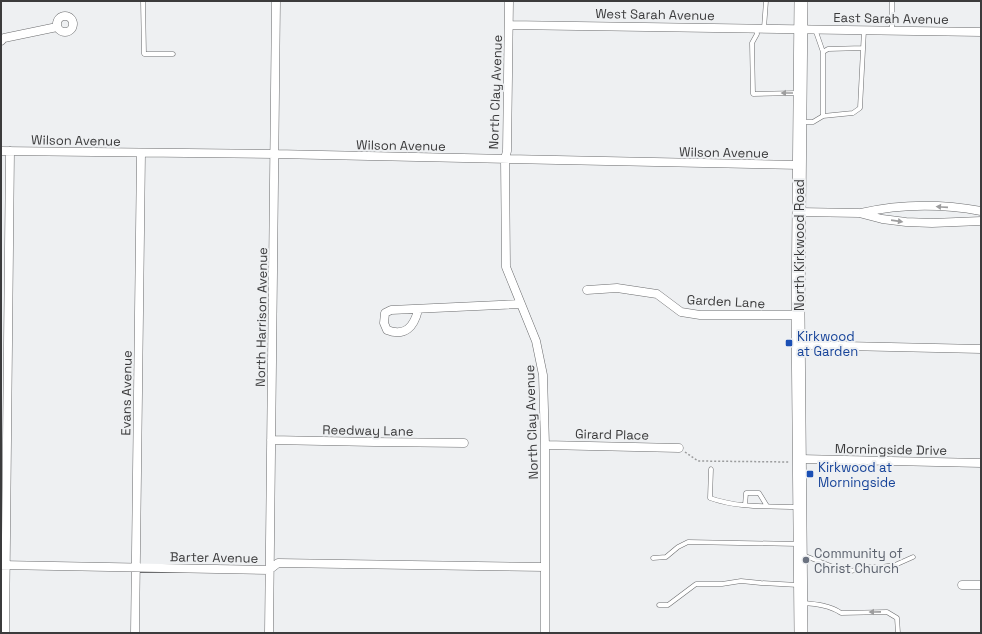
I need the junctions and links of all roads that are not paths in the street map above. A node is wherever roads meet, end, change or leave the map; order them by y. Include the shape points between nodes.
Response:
1 (143, 1) edge
2 (276, 1) edge
3 (509, 1) edge
4 (766, 1) edge
5 (801, 1) edge
6 (892, 1) edge
7 (509, 25) junction
8 (57, 26) dead end
9 (760, 28) junction
10 (801, 28) junction
11 (815, 28) junction
12 (864, 30) junction
13 (892, 30) junction
14 (981, 32) edge
15 (1, 41) edge
16 (863, 48) junction
17 (823, 52) junction
18 (173, 54) dead end
19 (800, 93) junction
20 (823, 116) junction
21 (800, 122) junction
22 (1, 150) edge
23 (10, 151) junction
24 (141, 152) junction
25 (275, 154) junction
26 (505, 159) junction
27 (800, 165) junction
28 (981, 211) edge
29 (799, 212) junction
30 (859, 213) junction
31 (981, 221) edge
32 (587, 290) dead end
33 (521, 304) junction
34 (418, 310) dead end
35 (798, 316) junction
36 (799, 345) junction
37 (981, 349) edge
38 (271, 440) junction
39 (464, 443) dead end
40 (545, 445) junction
41 (678, 448) road end
42 (800, 461) junction
43 (981, 463) edge
44 (711, 469) dead end
45 (745, 505) junction
46 (767, 506) junction
47 (801, 508) junction
48 (800, 549) junction
49 (653, 558) dead end
50 (913, 558) dead end
51 (3, 565) edge
52 (545, 567) junction
53 (136, 568) junction
54 (269, 570) junction
55 (801, 585) junction
56 (962, 585) dead end
57 (981, 585) edge
58 (801, 603) junction
59 (659, 605) dead end
60 (5, 633) edge
61 (135, 633) edge
62 (269, 633) edge
63 (545, 633) edge
64 (801, 633) edge
65 (898, 633) edge

1 - 18 lane via 144,54
2 - 25 street, North Harrison Avenue
3 - 7 street, North Clay Avenue
4 - 9 lane
5 - 10 main road, North Kirkwood Road
6 - 13 lane
7 - 9 street, West Sarah Avenue
7 - 26 street, North Clay Avenue
8 - 15 street via 4,38
9 - 10 street, West Sarah Avenue
19 -> 9 lane via 753,94 752,43
10 - 11 street, East Sarah Avenue
10 - 19 main road, North Kirkwood Road
11 - 12 street, East Sarah Avenue
11 - 17 lane
12 - 13 street, East Sarah Avenue
12 - 16 lane
13 - 14 street, East Sarah Avenue
16 - 17 lane via 828,48
16 - 20 lane via 860,108 853,114
17 - 20 lane
19 - 21 main road, North Kirkwood Road
20 - 21 lane via 813,122
21 - 27 main road, North Kirkwood Road
22 - 23 street, Wilson Avenue
23 - 24 street, Wilson Avenue
23 - 51 street
24 - 25 street, Wilson Avenue
24 - 53 street, Evans Avenue
25 - 26 street, Wilson Avenue
25 - 38 street, North Harrison Avenue
26 - 27 street, Wilson Avenue
26 - 33 street, North Clay Avenue via 506,267
27 - 29 main road, North Kirkwood Road
28 -> 30 street via 924,206 896,207
29 - 30 street
29 - 35 main road, North Kirkwood Road
30 -> 31 street via 906,222
32 - 35 street, Garden Lane via 618,288 657,294 681,312 700,315
33 - 34 street
33 - 40 street, North Clay Avenue via 536,340 540,358
35 - 36 main road, North Kirkwood Road
36 - 37 street
36 - 42 main road, North Kirkwood Road
38 - 39 street, Reedway Lane
38 - 54 street, North Harrison Avenue
40 - 41 street, Girard Place
40 - 52 street, North Clay Avenue
42 - 43 street, Morningside Drive
42 - 47 main road, North Kirkwood Road
44 - 45 lane via 710,498
45 - 46 lane
45 - 46 lane via 746,493 759,493
46 - 47 lane
47 - 48 main road, North Kirkwood Road
48 - 49 lane via 688,542 666,557
48 - 50 lane via 841,570 851,571 867,567 882,568
48 - 55 main road, North Kirkwood Road
51 - 53 street, Barter Avenue
51 - 60 street
52 - 54 street, Barter Avenue via 278,563
52 - 63 street, North Clay Avenue
53 - 54 street, Barter Avenue
53 - 61 street, Evans Avenue
54 - 62 street, North Harrison Avenue
55 - 58 main road, North Kirkwood Road
55 - 59 lane via 741,581 696,584 668,605
56 - 57 street
58 - 64 main road, North Kirkwood Road
65 -> 58 lane via 897,618 888,612 841,613 821,605

